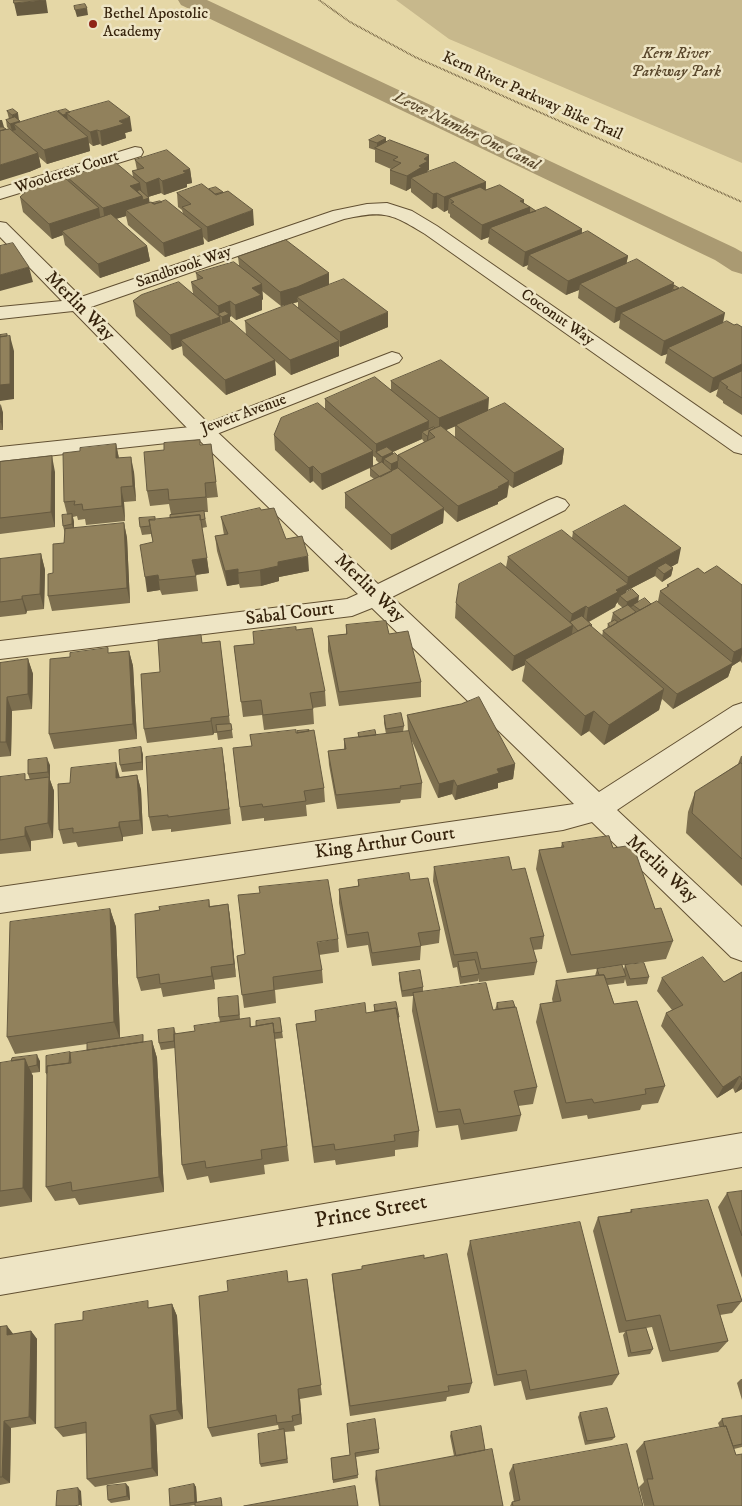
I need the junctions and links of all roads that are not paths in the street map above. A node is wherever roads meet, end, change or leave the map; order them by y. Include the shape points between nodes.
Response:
1 (135, 152) dead end
2 (0, 194) edge
3 (364, 208) joint
4 (0, 227) edge
5 (77, 306) junction
6 (0, 313) edge
7 (392, 358) dead end
8 (204, 432) junction
9 (742, 447) edge
10 (0, 454) edge
11 (557, 505) dead end
12 (377, 596) junction
13 (0, 650) edge
14 (742, 713) edge
15 (596, 809) junction
16 (0, 900) edge
17 (742, 947) edge
18 (742, 1150) edge
19 (0, 1277) edge

1 - 2 street, Woodcrest Court
3 - 5 street, Sandbrook Way
3 - 9 street, Coconut Way via 393,209 408,216
4 - 5 street, Merlin Way
5 - 6 street, Sandbrook Way
5 - 8 street, Merlin Way
7 - 8 street, Jewett Avenue
8 - 10 street, Jewett Avenue
8 - 12 street, Merlin Way
11 - 12 street, Sabal Court
12 - 13 street, Sabal Court via 352,607
12 - 15 street, Merlin Way
14 - 15 street, King Arthur Court
15 - 16 street, King Arthur Court via 563,818
15 - 17 street, Merlin Way
18 - 19 street, Prince Street

